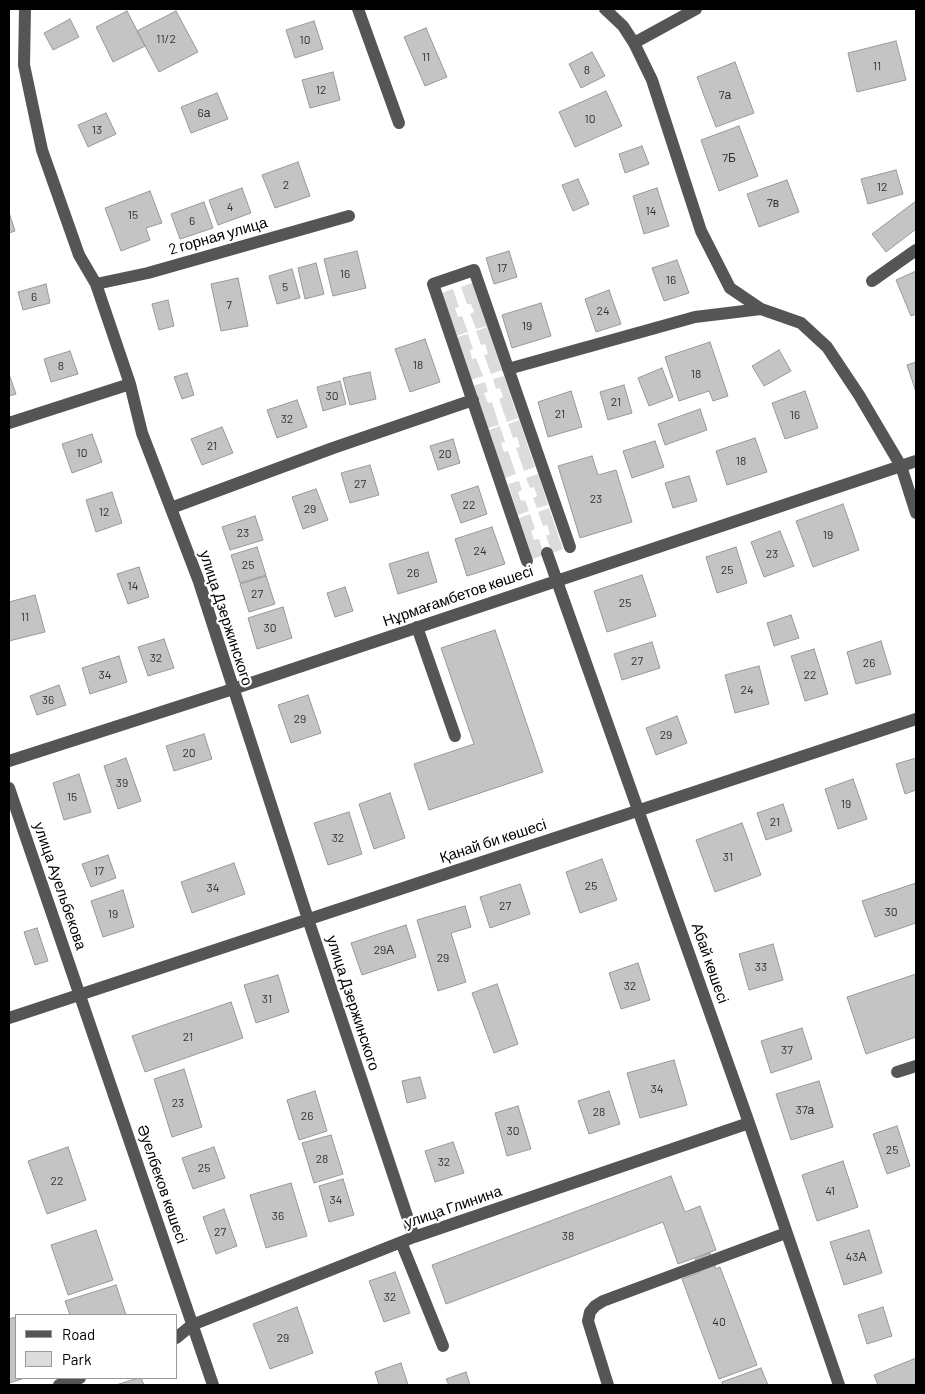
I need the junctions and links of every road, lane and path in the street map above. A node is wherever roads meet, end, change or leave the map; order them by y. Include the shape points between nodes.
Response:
1 (25, 9) edge
2 (358, 9) edge
3 (605, 9) edge
4 (692, 10) edge
5 (634, 43) junction
6 (399, 123) dead end
7 (349, 216) dead end
8 (916, 250) edge
9 (872, 281) dead end
10 (96, 284) junction
11 (761, 309) junction
12 (508, 369) junction
13 (130, 384) junction
14 (473, 400) junction
15 (9, 423) edge
16 (916, 461) edge
17 (901, 466) junction
18 (170, 508) junction
19 (916, 513) edge
20 (570, 547) dead end
21 (547, 553) dead end
22 (527, 561) dead end
23 (557, 580) junction
24 (417, 627) junction
25 (232, 689) junction
26 (916, 719) edge
27 (455, 736) dead end
28 (9, 761) edge
29 (9, 788) edge
30 (639, 810) junction
31 (308, 919) junction
32 (80, 994) junction
33 (9, 1018) edge
34 (916, 1066) edge
35 (897, 1072) dead end
36 (749, 1123) junction
37 (786, 1233) junction
38 (414, 1236) junction
39 (401, 1242) junction
40 (192, 1325) junction
41 (178, 1336) edge
42 (443, 1346) dead end
43 (77, 1379) edge
44 (59, 1385) edge
45 (213, 1385) edge
46 (608, 1385) edge
47 (839, 1385) edge

1 - 10 street, улица Дзержинского via 24,65 42,150 79,255
2 - 6 street
3 - 5 street via 623,26
4 - 5 street
5 - 11 street via 652,80 701,232 730,288
7 - 10 street, 2 горная улица via 148,273
8 - 9 street
10 - 13 street, улица Дзержинского
11 - 12 street via 695,317
11 - 17 street via 801,323 827,347
12 - 14 street via 474,270 433,284
12 - 20 street
13 - 15 street
13 - 18 street, улица Дзержинского via 142,433
14 - 18 street
14 - 22 street
16 - 17 street, Нұрмағамбетов көшесі
17 - 19 street
17 - 23 street, Нұрмағамбетов көшесі
18 - 25 street, улица Дзержинского via 198,579
21 - 23 street, Абай көшесі
23 - 24 street, Нұрмағамбетов көшесі
23 - 30 street, Абай көшесі
24 - 25 street, Нұрмағамбетов көшесі
24 - 27 street
25 - 28 street, Нұрмағамбетов көшесі
25 - 31 street, улица Дзержинского
26 - 30 street, Қанай би көшесі
29 - 32 street, улица Ауельбекова
30 - 31 street, Қанай би көшесі
30 - 36 street, Абай көшесі
31 - 32 street, Қанай би көшесі
31 - 38 street, улица Дзержинского
32 - 33 street, Қанай би көшесі
32 - 40 street, Әуелбеков көшесі
34 - 35 street
36 - 37 street, Абай көшесі
36 - 38 street, улица Глинина
37 - 46 street via 595,1306 588,1321
37 - 47 street, Абай көшесі
38 - 39 street, улица Глинина
39 - 40 street, улица Глинина
39 - 42 street
40 - 41 street, улица Глинина
40 - 45 street, Әуелбеков көшесі
43 - 44 street

